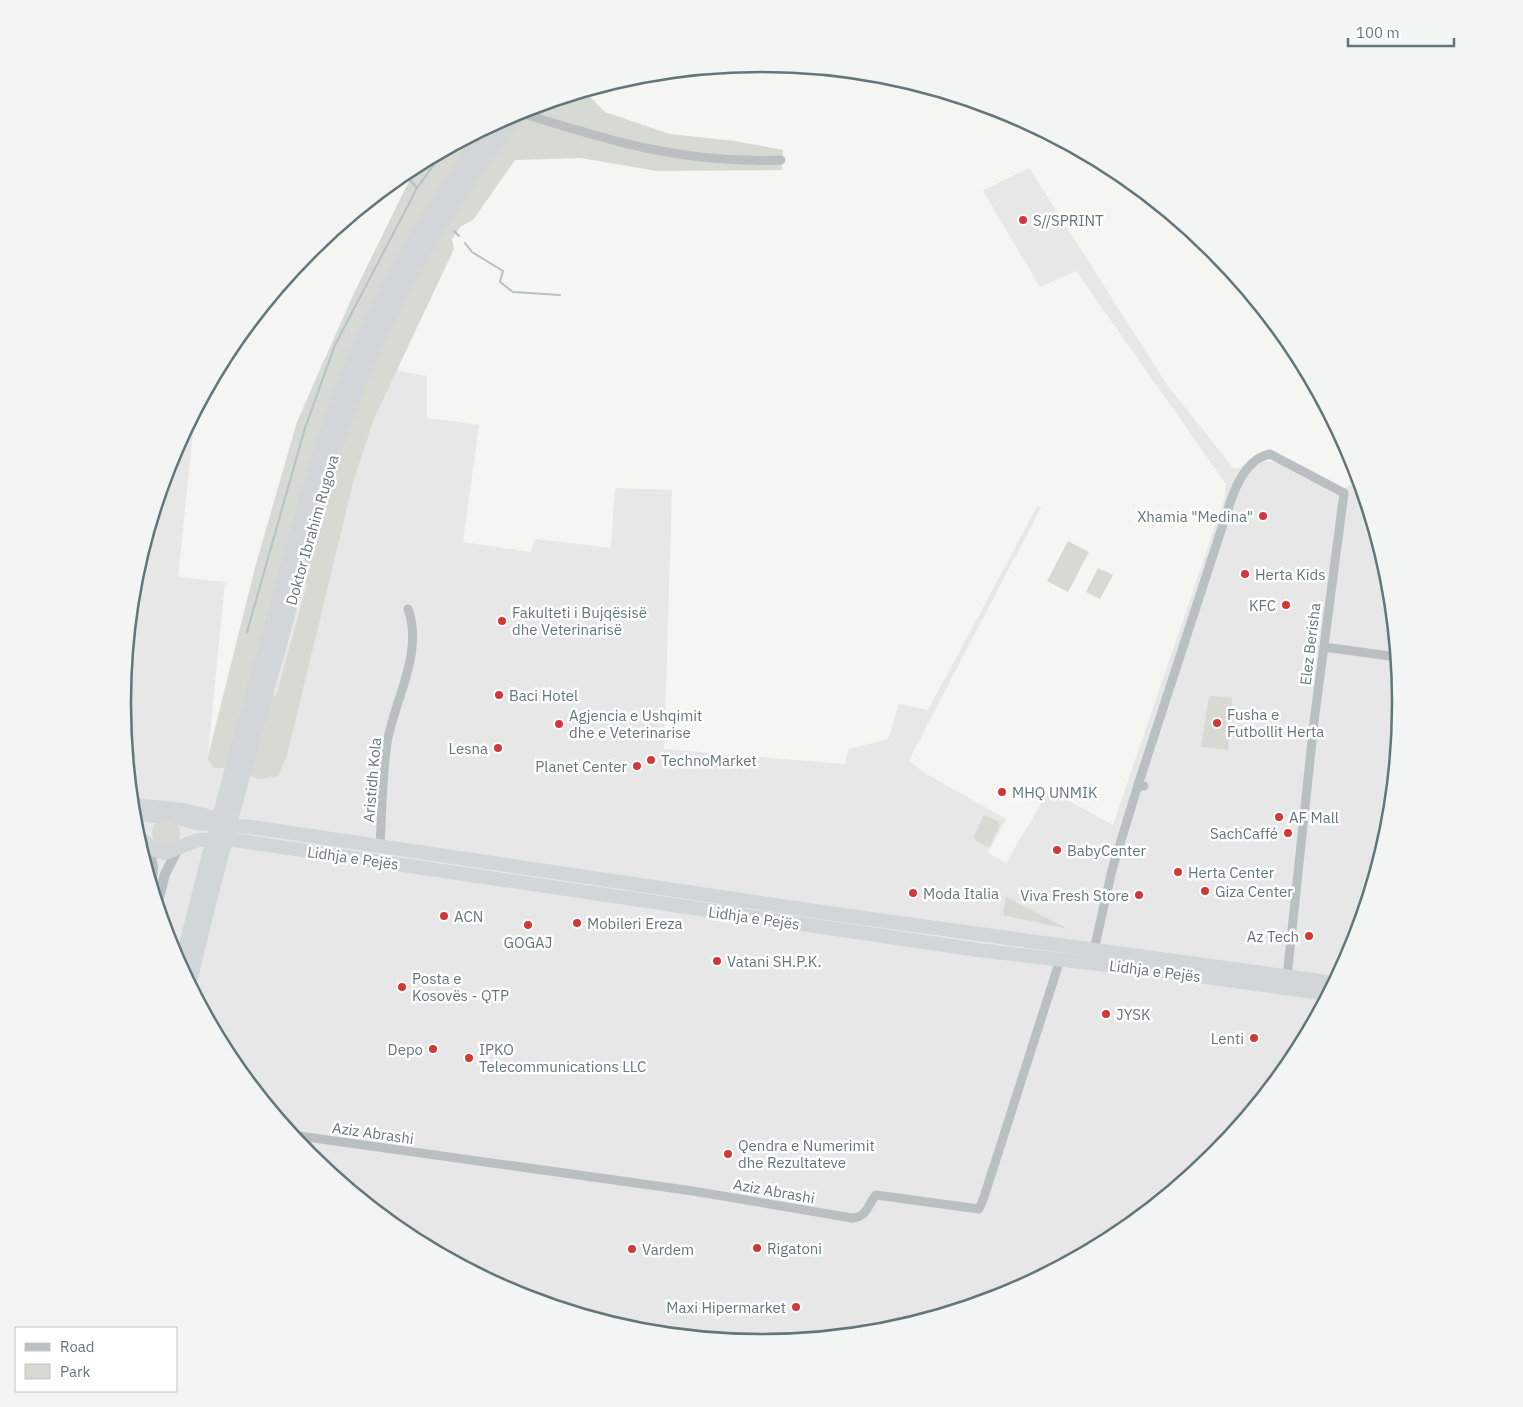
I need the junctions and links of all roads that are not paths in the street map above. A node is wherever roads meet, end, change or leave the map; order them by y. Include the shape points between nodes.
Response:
1 (533, 116) edge
2 (508, 126) edge
3 (484, 137) edge
4 (781, 160) dead end
5 (408, 609) dead end
6 (1324, 647) junction
7 (1390, 655) edge
8 (240, 765) junction
9 (139, 806) edge
10 (141, 814) edge
11 (155, 816) junction
12 (178, 818) junction
13 (251, 827) junction
14 (148, 844) junction
15 (380, 846) junction
16 (179, 847) junction
17 (153, 870) edge
18 (160, 893) edge
19 (1094, 950) junction
20 (184, 957) edge
21 (1060, 960) junction
22 (192, 973) edge
23 (1330, 976) edge
24 (1290, 977) junction
25 (1327, 982) edge
26 (1322, 993) edge
27 (302, 1136) edge

1 - 4 street via 621,144 675,155 724,160
2 - 8 highway, Doktor Ibrahim Rugova via 445,215 405,284 366,366 327,474
3 - 8 highway, Doktor Ibrahim Rugova via 413,244 339,398 310,489
5 - 15 street, Aristidh Kola via 410,658 387,748
6 - 7 street
6 - 19 street, Elez Berisha via 1344,493 1270,454 1259,458 1242,475 1229,506 1108,886
6 - 24 street, Elez Berisha
8 - 20 highway, Doktor Ibrahim Rugova
8 - 22 highway, Doktor Ibrahim Rugova
9 - 13 highway via 183,810
10 - 11 highway, Lidhja e Pejës
11 - 12 highway, Lidhja e Pejës via 167,814
11 - 14 highway via 146,828
12 - 13 highway, Lidhja e Pejës via 209,825
12 - 16 highway via 185,831
13 - 15 highway, Lidhja e Pejës
14 - 16 highway, Lidhja e Pejës via 165,853
14 - 17 street
15 - 19 highway, Lidhja e Pejës
16 - 18 street via 165,874
16 - 21 highway, Lidhja e Pejës via 198,840 234,840
19 - 24 highway, Lidhja e Pejës
21 - 26 highway, Lidhja e Pejës
21 - 27 street, Aziz Abrashi via 979,1209 876,1195 863,1216 852,1218 693,1191
23 - 24 street, Lidhja e Pejës via 1302,972
24 - 25 highway, Lidhja e Pejës

